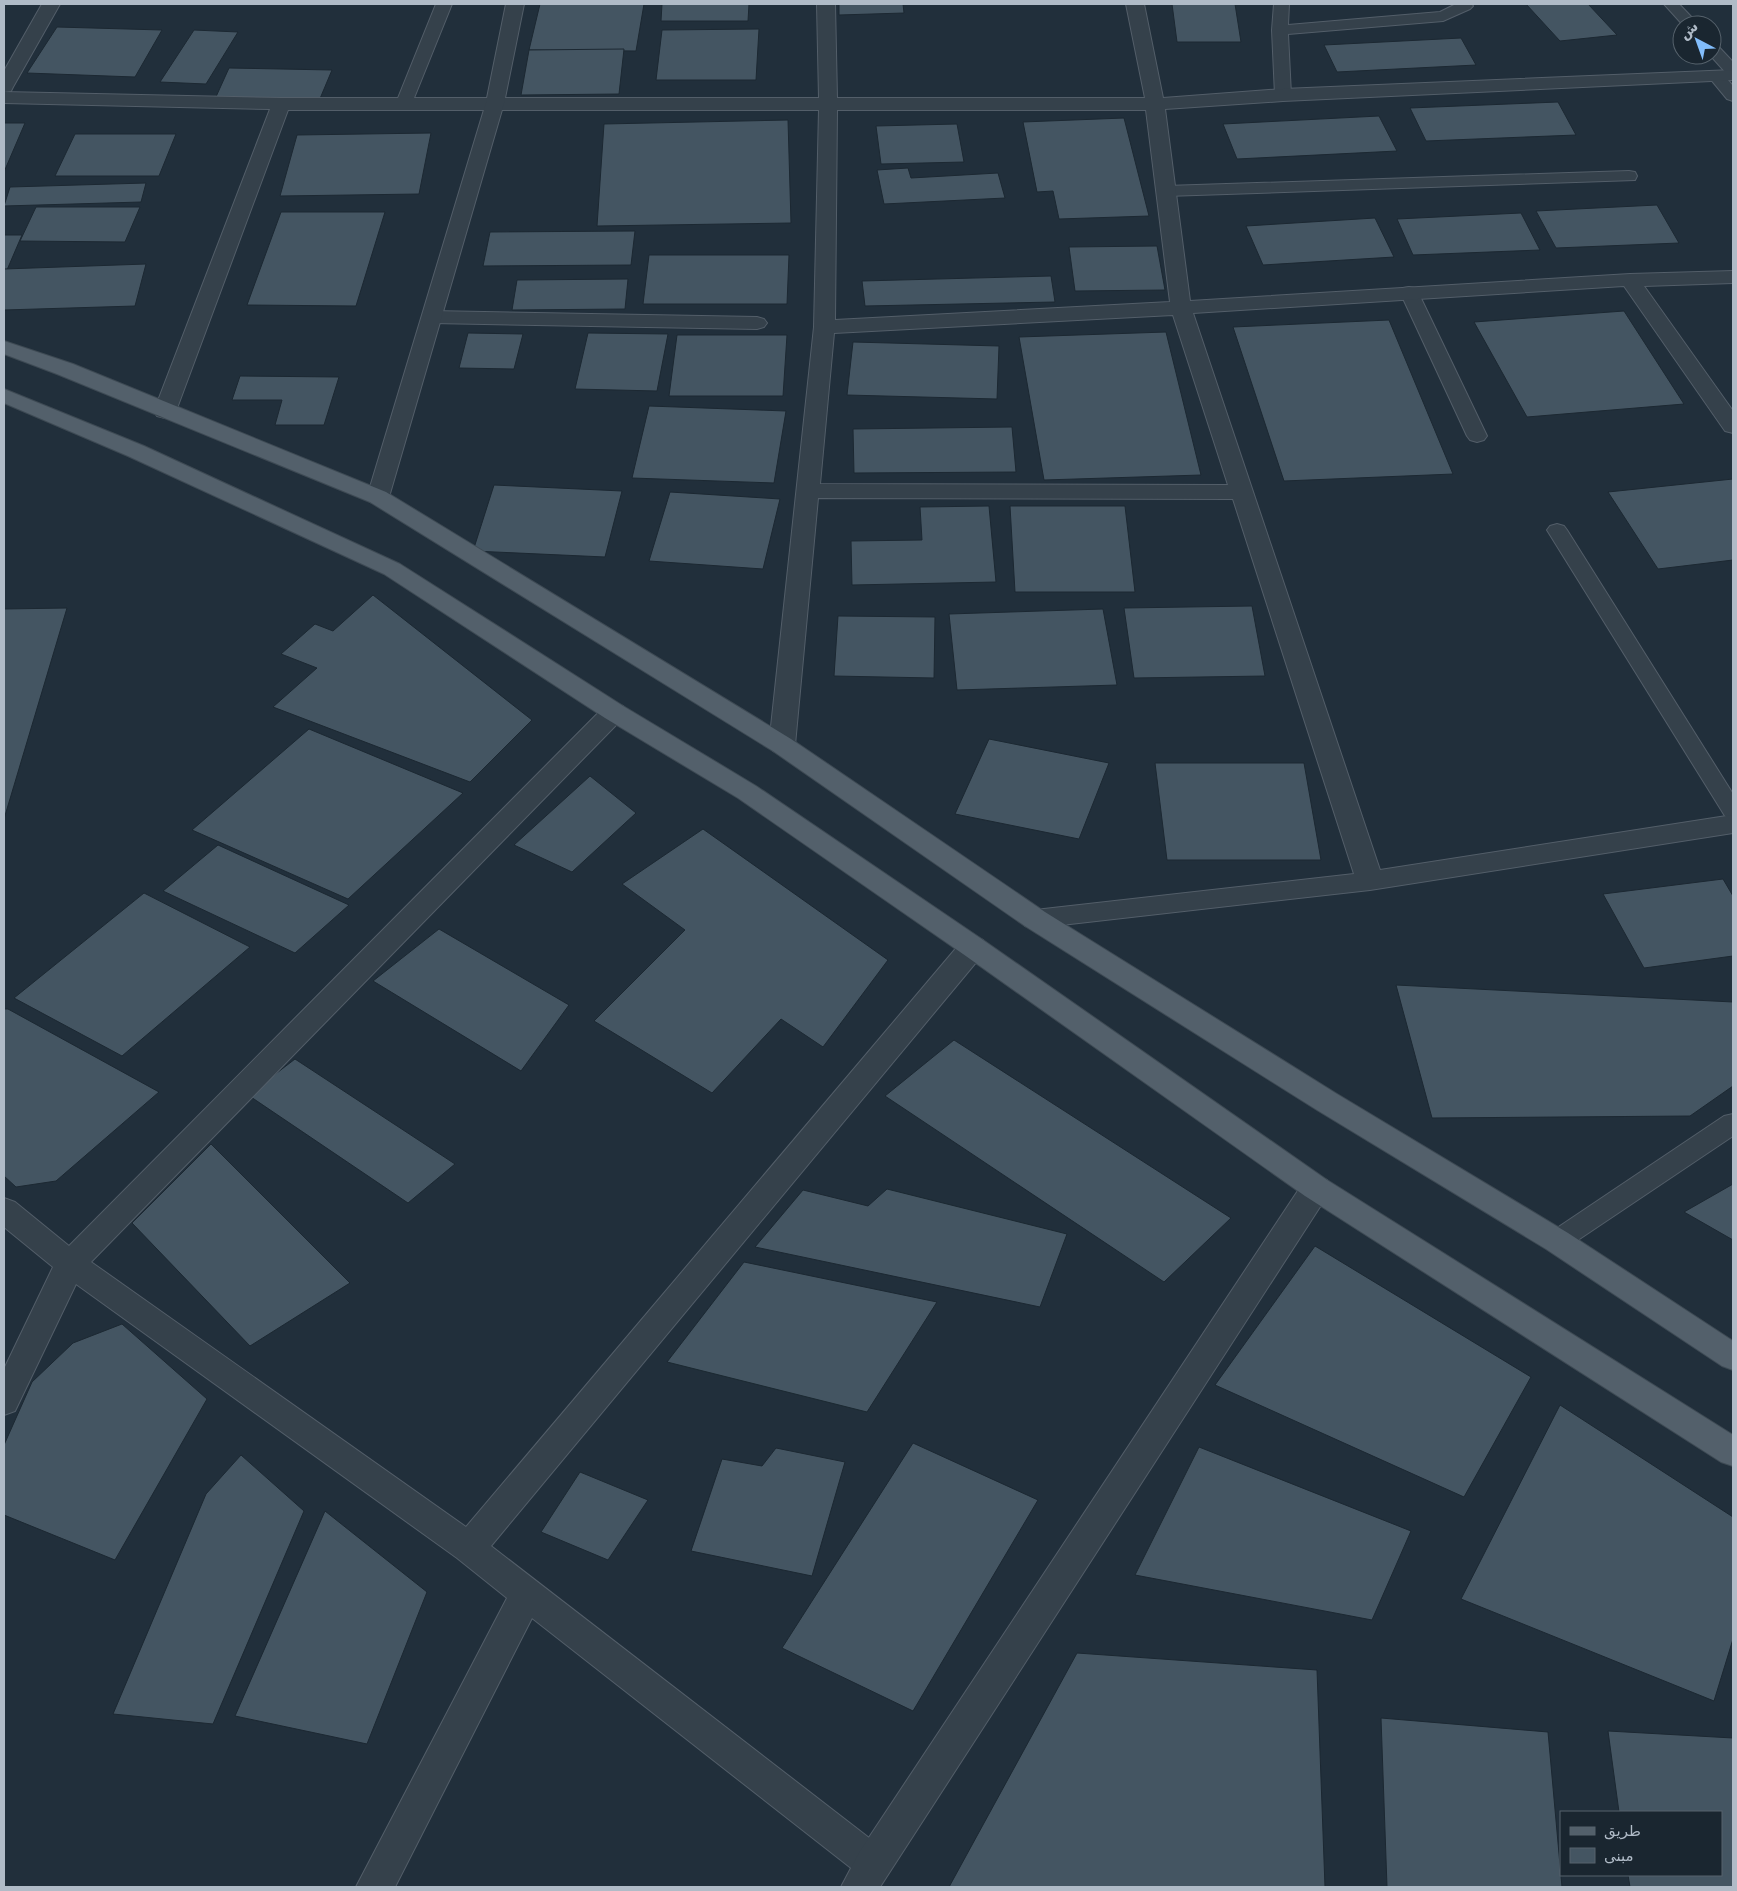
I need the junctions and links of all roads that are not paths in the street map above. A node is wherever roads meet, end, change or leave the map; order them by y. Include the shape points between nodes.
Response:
1 (51, 4) edge
2 (444, 4) edge
3 (515, 4) edge
4 (826, 4) edge
5 (1135, 4) edge
6 (1281, 4) edge
7 (1463, 4) edge
8 (1671, 4) edge
9 (1681, 15) edge
10 (1280, 30) junction
11 (1728, 74) edge
12 (4, 87) edge
13 (1283, 95) junction
14 (1733, 96) edge
15 (4, 98) edge
16 (828, 102) junction
17 (404, 103) junction
18 (495, 103) junction
19 (281, 104) junction
20 (1154, 104) junction
21 (1629, 176) dead end
22 (1166, 191) junction
23 (1733, 277) edge
24 (1630, 280) junction
25 (1409, 292) junction
26 (1181, 308) junction
27 (432, 317) junction
28 (757, 323) dead end
29 (824, 327) junction
30 (4, 347) edge
31 (4, 395) edge
32 (165, 411) junction
33 (1733, 426) edge
34 (1477, 436) dead end
35 (807, 491) junction
36 (1242, 492) junction
37 (378, 497) junction
38 (1558, 530) dead end
39 (614, 712) junction
40 (782, 745) junction
41 (1733, 811) edge
42 (1733, 824) edge
43 (1370, 880) junction
44 (1034, 919) junction
45 (973, 947) junction
46 (1733, 1124) edge
47 (1316, 1188) junction
48 (4, 1210) edge
49 (1557, 1241) junction
50 (70, 1264) junction
51 (1733, 1357) edge
52 (4, 1402) edge
53 (1733, 1452) edge
54 (469, 1548) junction
55 (527, 1594) junction
56 (867, 1875) edge
57 (374, 1887) edge

1 - 12 street
2 - 17 lane
3 - 18 street
4 - 16 street
5 - 20 street
6 - 10 lane
7 - 10 lane via 1443,16
8 - 9 lane
10 - 13 lane
11 - 13 street
11 - 14 lane
13 - 20 street
15 - 19 street
16 - 18 street
16 - 20 street
16 - 29 street
17 - 18 street
17 - 19 street
18 - 27 street
19 - 32 street
20 - 22 street
21 - 22 lane
22 - 26 street
23 - 24 street
24 - 25 street
24 - 33 street
25 - 26 street
25 - 34 lane
26 - 29 street
26 - 36 street
27 - 28 street
27 - 37 street
29 - 35 street
30 - 32 main road
31 - 39 main road via 136,451 392,569
32 - 37 main road
35 - 36 street
35 - 40 street
36 - 43 street
37 - 40 main road
38 - 41 lane
39 - 45 main road via 747,792
39 - 50 street
40 - 44 main road
42 - 43 street
43 - 44 street
44 - 49 main road
45 - 47 main road
45 - 54 street
46 - 49 lane
47 - 53 main road
47 - 56 street
48 - 50 street
49 - 51 main road
50 - 52 street
50 - 54 street
54 - 55 street
55 - 56 street
55 - 57 street

